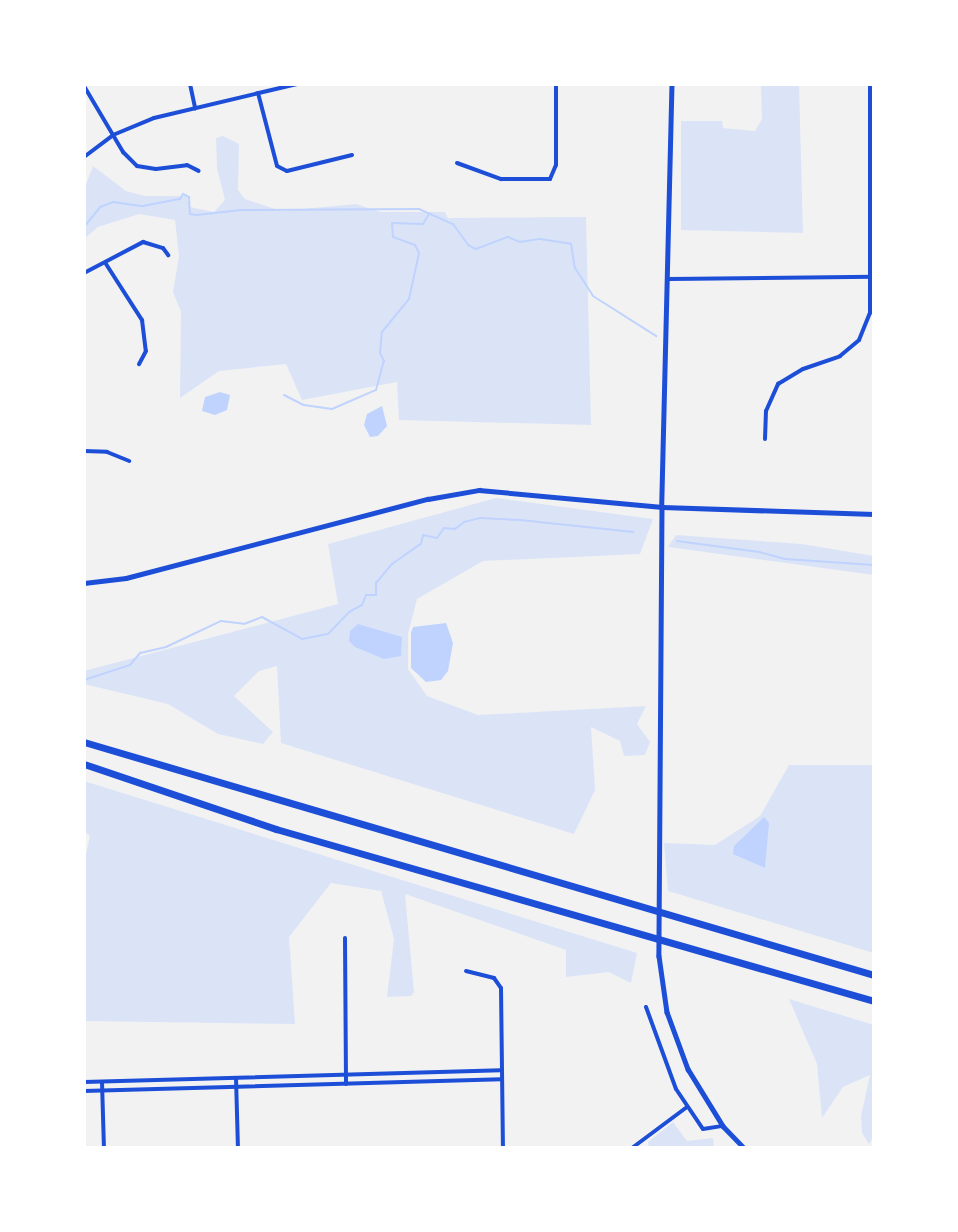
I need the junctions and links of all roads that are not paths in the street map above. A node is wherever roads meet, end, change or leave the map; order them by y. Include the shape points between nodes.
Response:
1 (190, 84) edge
2 (297, 84) edge
3 (556, 84) edge
4 (672, 84) edge
5 (870, 84) edge
6 (84, 86) edge
7 (258, 93) junction
8 (195, 108) junction
9 (872, 112) edge
10 (113, 135) junction
11 (352, 155) dead end
12 (84, 158) edge
13 (457, 163) dead end
14 (200, 171) dead end
15 (168, 255) dead end
16 (106, 264) junction
17 (84, 273) edge
18 (872, 277) edge
19 (669, 279) junction
20 (140, 364) dead end
21 (765, 439) dead end
22 (84, 451) edge
23 (129, 461) dead end
24 (662, 507) junction
25 (874, 514) edge
26 (84, 583) edge
27 (84, 742) edge
28 (84, 764) edge
29 (345, 938) dead end
30 (466, 971) dead end
31 (874, 975) edge
32 (874, 1001) edge
33 (646, 1007) dead end
34 (501, 1070) junction
35 (345, 1075) junction
36 (236, 1078) junction
37 (501, 1079) junction
38 (84, 1082) edge
39 (102, 1082) junction
40 (346, 1084) junction
41 (236, 1087) junction
42 (84, 1091) edge
43 (102, 1092) junction
44 (687, 1107) junction
45 (723, 1126) junction
46 (104, 1148) edge
47 (238, 1148) edge
48 (503, 1148) edge
49 (632, 1148) edge
50 (744, 1148) edge

1 - 8 street
2 - 7 street
3 - 13 street via 556,165 550,179 501,179
4 - 19 street
5 - 9 street
6 - 10 street
7 - 8 street
7 - 11 street via 277,166 287,171
8 - 10 street via 154,118
9 - 18 street
10 - 12 street
10 - 14 street via 137,166 156,169 187,165
15 - 16 street via 163,248 143,242
16 - 17 street
16 - 20 street via 142,320 146,351
18 - 19 street
18 - 21 street via 870,313 859,340 840,356 803,369 778,384 766,411
19 - 24 street
22 - 23 street via 107,452
24 - 25 street
24 - 26 street via 479,490 428,499 121,580
24 - 45 street via 659,956 675,1041
27 - 31 highway
28 - 32 highway via 276,830
29 - 35 street
30 - 34 street via 494,978 501,988
33 - 44 street via 659,1053
34 - 35 street
34 - 37 street
35 - 36 street
35 - 40 street
36 - 39 street
36 - 41 street
37 - 40 street
37 - 48 street
38 - 39 street
39 - 43 street
40 - 41 street
41 - 43 street
41 - 47 street
42 - 43 street
43 - 46 street
44 - 45 street via 703,1130
44 - 49 street
45 - 50 street

